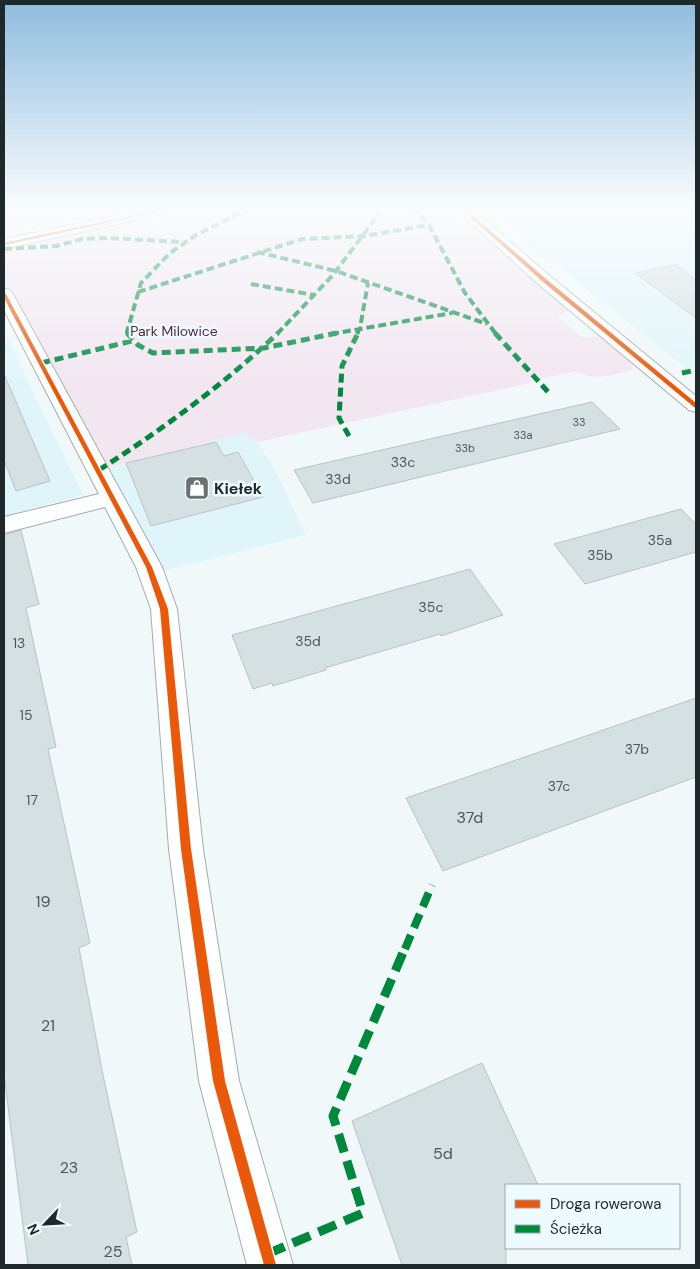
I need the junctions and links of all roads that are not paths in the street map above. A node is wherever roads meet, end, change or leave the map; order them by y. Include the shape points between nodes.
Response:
1 (529, 266) edge
2 (4, 294) edge
3 (696, 406) edge
4 (112, 498) junction
5 (4, 525) edge
6 (270, 1265) edge

1 - 3 street
2 - 4 street
4 - 5 street
4 - 6 street via 149,567 164,609 185,840 219,1081

